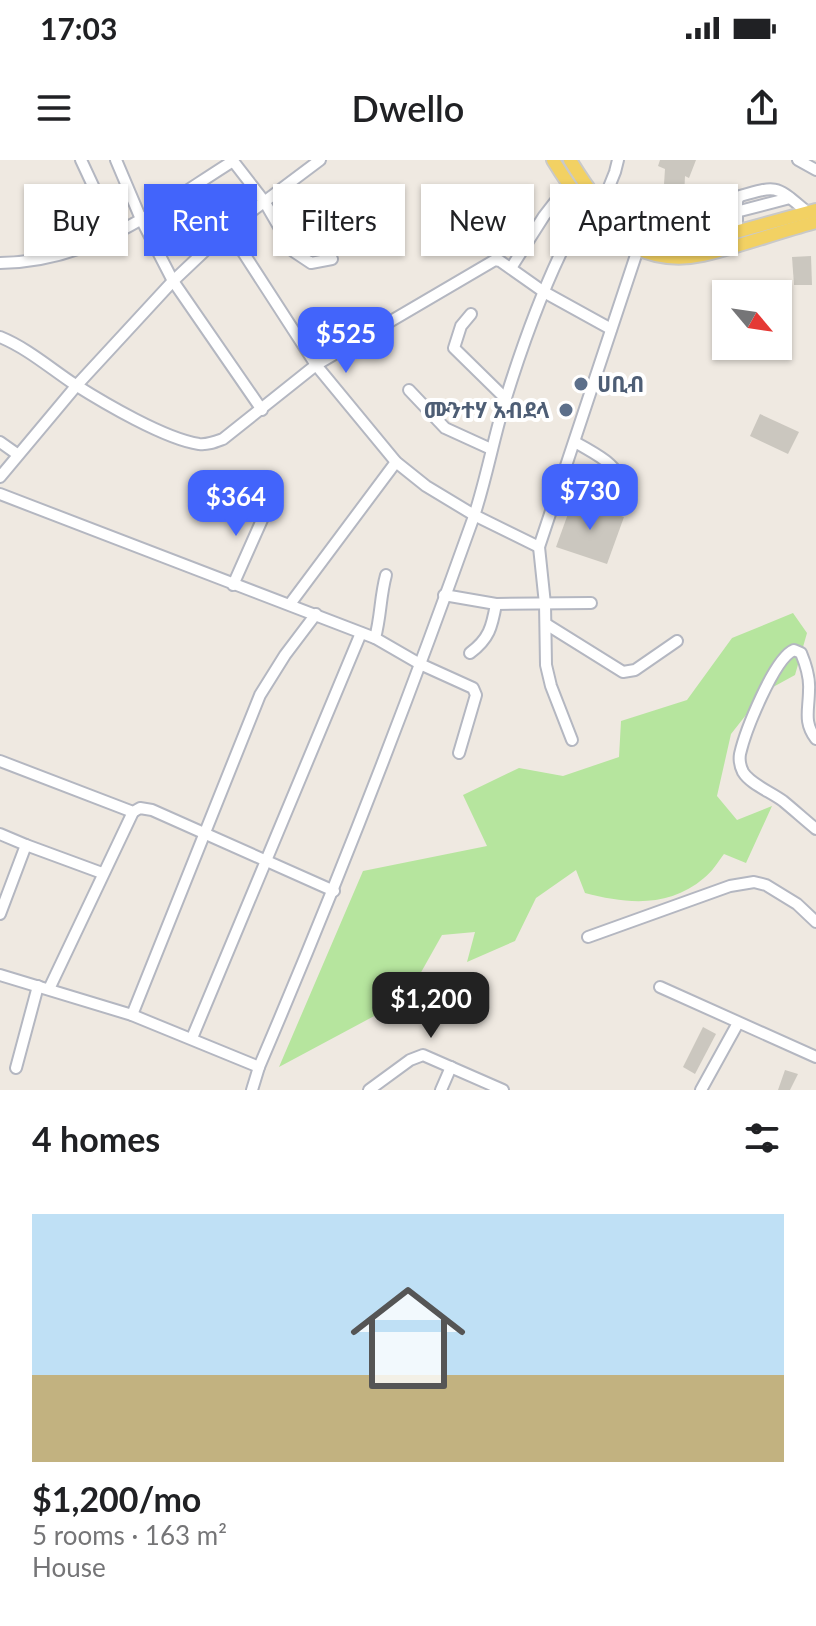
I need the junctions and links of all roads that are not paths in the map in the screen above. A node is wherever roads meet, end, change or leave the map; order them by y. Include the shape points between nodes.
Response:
1 (81, 160) edge
2 (116, 160) edge
3 (320, 160) edge
4 (553, 160) edge
5 (570, 160) edge
6 (618, 160) edge
7 (798, 160) edge
8 (232, 161) edge
9 (816, 170) edge
10 (92, 184) edge
11 (567, 184) edge
12 (581, 184) edge
13 (610, 184) edge
14 (264, 201) junction
15 (257, 206) edge
16 (550, 208) edge
17 (811, 210) edge
18 (738, 211) edge
19 (141, 219) junction
20 (816, 222) edge
21 (128, 227) edge
22 (738, 232) edge
23 (738, 245) edge
24 (54, 256) edge
25 (199, 256) edge
26 (245, 256) edge
27 (561, 256) edge
28 (636, 256) edge
29 (666, 256) edge
30 (686, 256) edge
31 (332, 259) dead end
32 (0, 263) edge
33 (511, 268) junction
34 (173, 281) junction
35 (544, 292) junction
36 (471, 314) dead end
37 (611, 329) junction
38 (0, 337) edge
39 (316, 365) junction
40 (77, 385) junction
41 (409, 390) dead end
42 (506, 399) junction
43 (262, 410) junction
44 (0, 442) edge
45 (575, 442) junction
46 (491, 449) junction
47 (17, 454) junction
48 (396, 462) junction
49 (0, 477) edge
50 (629, 492) dead end
51 (0, 494) edge
52 (269, 504) dead end
53 (474, 515) junction
54 (539, 547) junction
55 (386, 575) dead end
56 (233, 585) junction
57 (444, 595) junction
58 (591, 603) dead end
59 (290, 604) junction
60 (496, 604) junction
61 (545, 604) junction
62 (316, 614) junction
63 (546, 624) junction
64 (361, 633) junction
65 (375, 638) junction
66 (677, 641) dead end
67 (470, 653) dead end
68 (420, 664) junction
69 (816, 739) edge
70 (572, 740) dead end
71 (459, 753) dead end
72 (0, 761) edge
73 (133, 812) junction
74 (816, 829) edge
75 (206, 833) junction
76 (0, 834) edge
77 (26, 845) junction
78 (265, 859) junction
79 (102, 873) junction
80 (334, 891) junction
81 (3, 899) edge
82 (0, 914) edge
83 (816, 922) edge
84 (588, 937) dead end
85 (0, 975) edge
86 (44, 987) junction
87 (660, 987) dead end
88 (132, 1015) junction
89 (738, 1023) junction
90 (192, 1038) junction
91 (816, 1057) edge
92 (259, 1067) junction
93 (451, 1067) junction
94 (16, 1068) dead end
95 (252, 1090) edge
96 (369, 1090) edge
97 (441, 1090) edge
98 (503, 1090) edge
99 (701, 1090) edge

1 - 10 street
2 - 19 street
3 - 14 street
4 - 11 main road
5 - 12 main road
6 - 13 street
7 - 9 street
8 - 14 street
8 - 19 street
14 - 15 street
14 - 31 street via 293,251 318,263
16 - 33 street
17 - 18 street via 790,198
17 - 22 main road
19 - 21 street
19 - 34 street
20 - 23 main road
24 - 32 street
25 - 34 street
26 - 39 street
27 - 35 street
28 - 37 street
29 - 30 main road
33 - 35 street
33 - 39 street via 489,262
34 - 40 street
34 - 43 street
35 - 37 street
35 - 42 street
36 - 42 street via 454,348
37 - 45 street
38 - 40 street
39 - 43 street
39 - 48 street
40 - 43 street via 144,423 196,443 223,439
40 - 47 street
41 - 46 street via 445,428
42 - 46 street
44 - 47 street
45 - 50 street via 620,473
45 - 54 street
46 - 53 street
47 - 49 street
48 - 53 street
48 - 59 street
51 - 56 street
52 - 56 street
53 - 54 street
53 - 57 street
54 - 61 street
55 - 65 street
56 - 59 street
57 - 60 street
57 - 68 street
58 - 61 street
59 - 62 street
60 - 61 street
60 - 67 street via 492,629
61 - 63 street
62 - 64 street
62 - 75 street via 260,695
63 - 66 street via 623,672 635,670
63 - 70 street via 546,665
64 - 65 street
64 - 78 street
65 - 68 street
68 - 71 street via 473,688 476,695
68 - 80 street
69 - 74 street via 807,724 808,668 794,650 781,662 759,703 739,756 745,776
72 - 73 street
73 - 75 street via 152,810
73 - 79 street
75 - 78 street
75 - 88 street
76 - 77 street
77 - 79 street
77 - 81 street
78 - 80 street
78 - 90 street
79 - 86 street
80 - 92 street
81 - 82 street
83 - 84 street via 783,895 754,882
85 - 86 street
86 - 88 street
86 - 94 street
87 - 89 street
88 - 90 street
89 - 91 street
89 - 99 street
90 - 92 street
92 - 95 street
93 - 96 street via 423,1055
93 - 97 street
93 - 98 street

